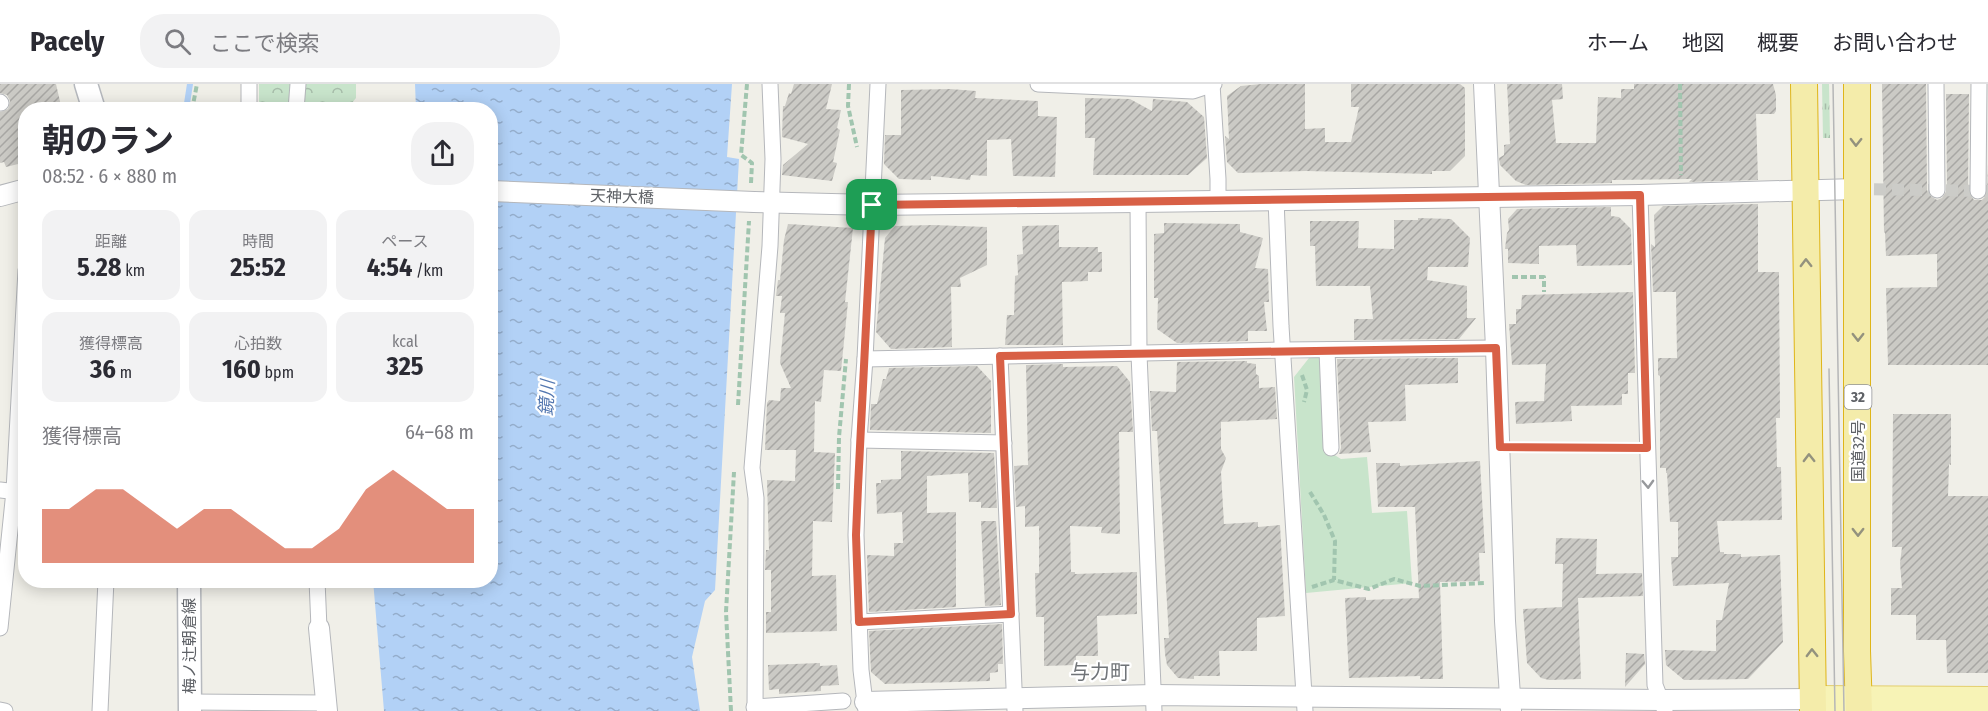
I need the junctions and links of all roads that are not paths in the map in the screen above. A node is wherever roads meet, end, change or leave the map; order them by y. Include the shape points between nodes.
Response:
1 (86, 84) edge
2 (249, 84) edge
3 (298, 84) edge
4 (770, 84) edge
5 (878, 84) edge
6 (1038, 84) edge
7 (1212, 84) edge
8 (1484, 84) edge
9 (1804, 84) edge
10 (1857, 84) edge
11 (1936, 84) edge
12 (1979, 84) edge
13 (91, 102) edge
14 (249, 102) edge
15 (297, 102) edge
16 (1856, 189) junction
17 (1805, 190) junction
18 (1937, 190) dead end
19 (18, 191) edge
20 (498, 191) edge
21 (1978, 191) dead end
22 (1640, 195) junction
23 (0, 196) edge
24 (1488, 198) junction
25 (1276, 199) junction
26 (1218, 201) junction
27 (763, 202) junction
28 (1138, 202) junction
29 (872, 205) junction
30 (1496, 348) junction
31 (1283, 350) junction
32 (1327, 350) junction
33 (1139, 354) junction
34 (1000, 356) junction
35 (865, 359) junction
36 (18, 406) edge
37 (859, 440) junction
38 (1004, 443) junction
39 (1500, 447) junction
40 (1331, 448) dead end
41 (1647, 448) junction
42 (13, 491) edge
43 (106, 588) edge
44 (189, 588) edge
45 (317, 588) edge
46 (1011, 614) junction
47 (859, 622) junction
48 (0, 628) edge
49 (319, 628) joint
50 (843, 700) dead end
51 (1988, 700) edge
52 (1154, 703) edge
53 (1305, 704) edge
54 (1015, 705) edge
55 (1510, 705) edge
56 (1663, 705) edge
57 (1813, 705) edge
58 (1859, 705) edge
59 (190, 706) edge
60 (327, 707) edge
61 (866, 707) edge
62 (754, 709) edge
63 (0, 710) edge
64 (5, 711) edge
65 (100, 711) edge

1 - 13 main road
2 - 14 street
3 - 15 street
4 - 27 street via 772,159
5 - 29 street
6 - 7 street via 1193,91
7 - 26 street
8 - 24 street
9 - 17 highway
10 -> 16 highway, 国道32号 / 32
11 - 18 street
12 - 21 street
16 - 17 street, 天神大橋
16 -> 58 highway, 国道32号 / 32
17 - 22 street, 天神大橋
57 -> 17 highway
19 - 23 street
20 - 27 street, 天神大橋, bridge
22 - 24 street, 天神大橋
22 - 41 street
24 - 25 street, 天神大橋
24 - 30 street
25 - 26 street, 天神大橋
25 - 31 street
26 - 28 street, 天神大橋
27 - 29 street, 天神大橋
27 - 62 street via 770,246 752,468 756,498
28 - 29 street, 天神大橋
28 - 33 street
29 - 35 street
30 - 32 street
30 - 39 street
31 - 32 street
31 - 33 street
31 - 53 street
32 - 40 street
33 - 34 street
33 - 52 street
34 - 35 street
34 - 38 street
35 - 37 street
36 - 42 street
37 - 38 street
37 - 47 street
38 - 46 street
39 - 41 lane
39 - 55 street
41 -> 56 street via 1655,686
42 - 48 street
43 - 65 street
44 - 59 main road, 梅ノ辻朝倉線
45 - 49 street
46 - 47 street
46 - 54 street
47 - 61 street
49 - 60 street
50 - 62 street
51 - 58 main road
52 - 53 street
52 - 54 street
53 - 55 street
54 - 61 street
55 - 56 street
56 - 57 street
57 - 58 main road
59 - 60 street
63 - 64 street

